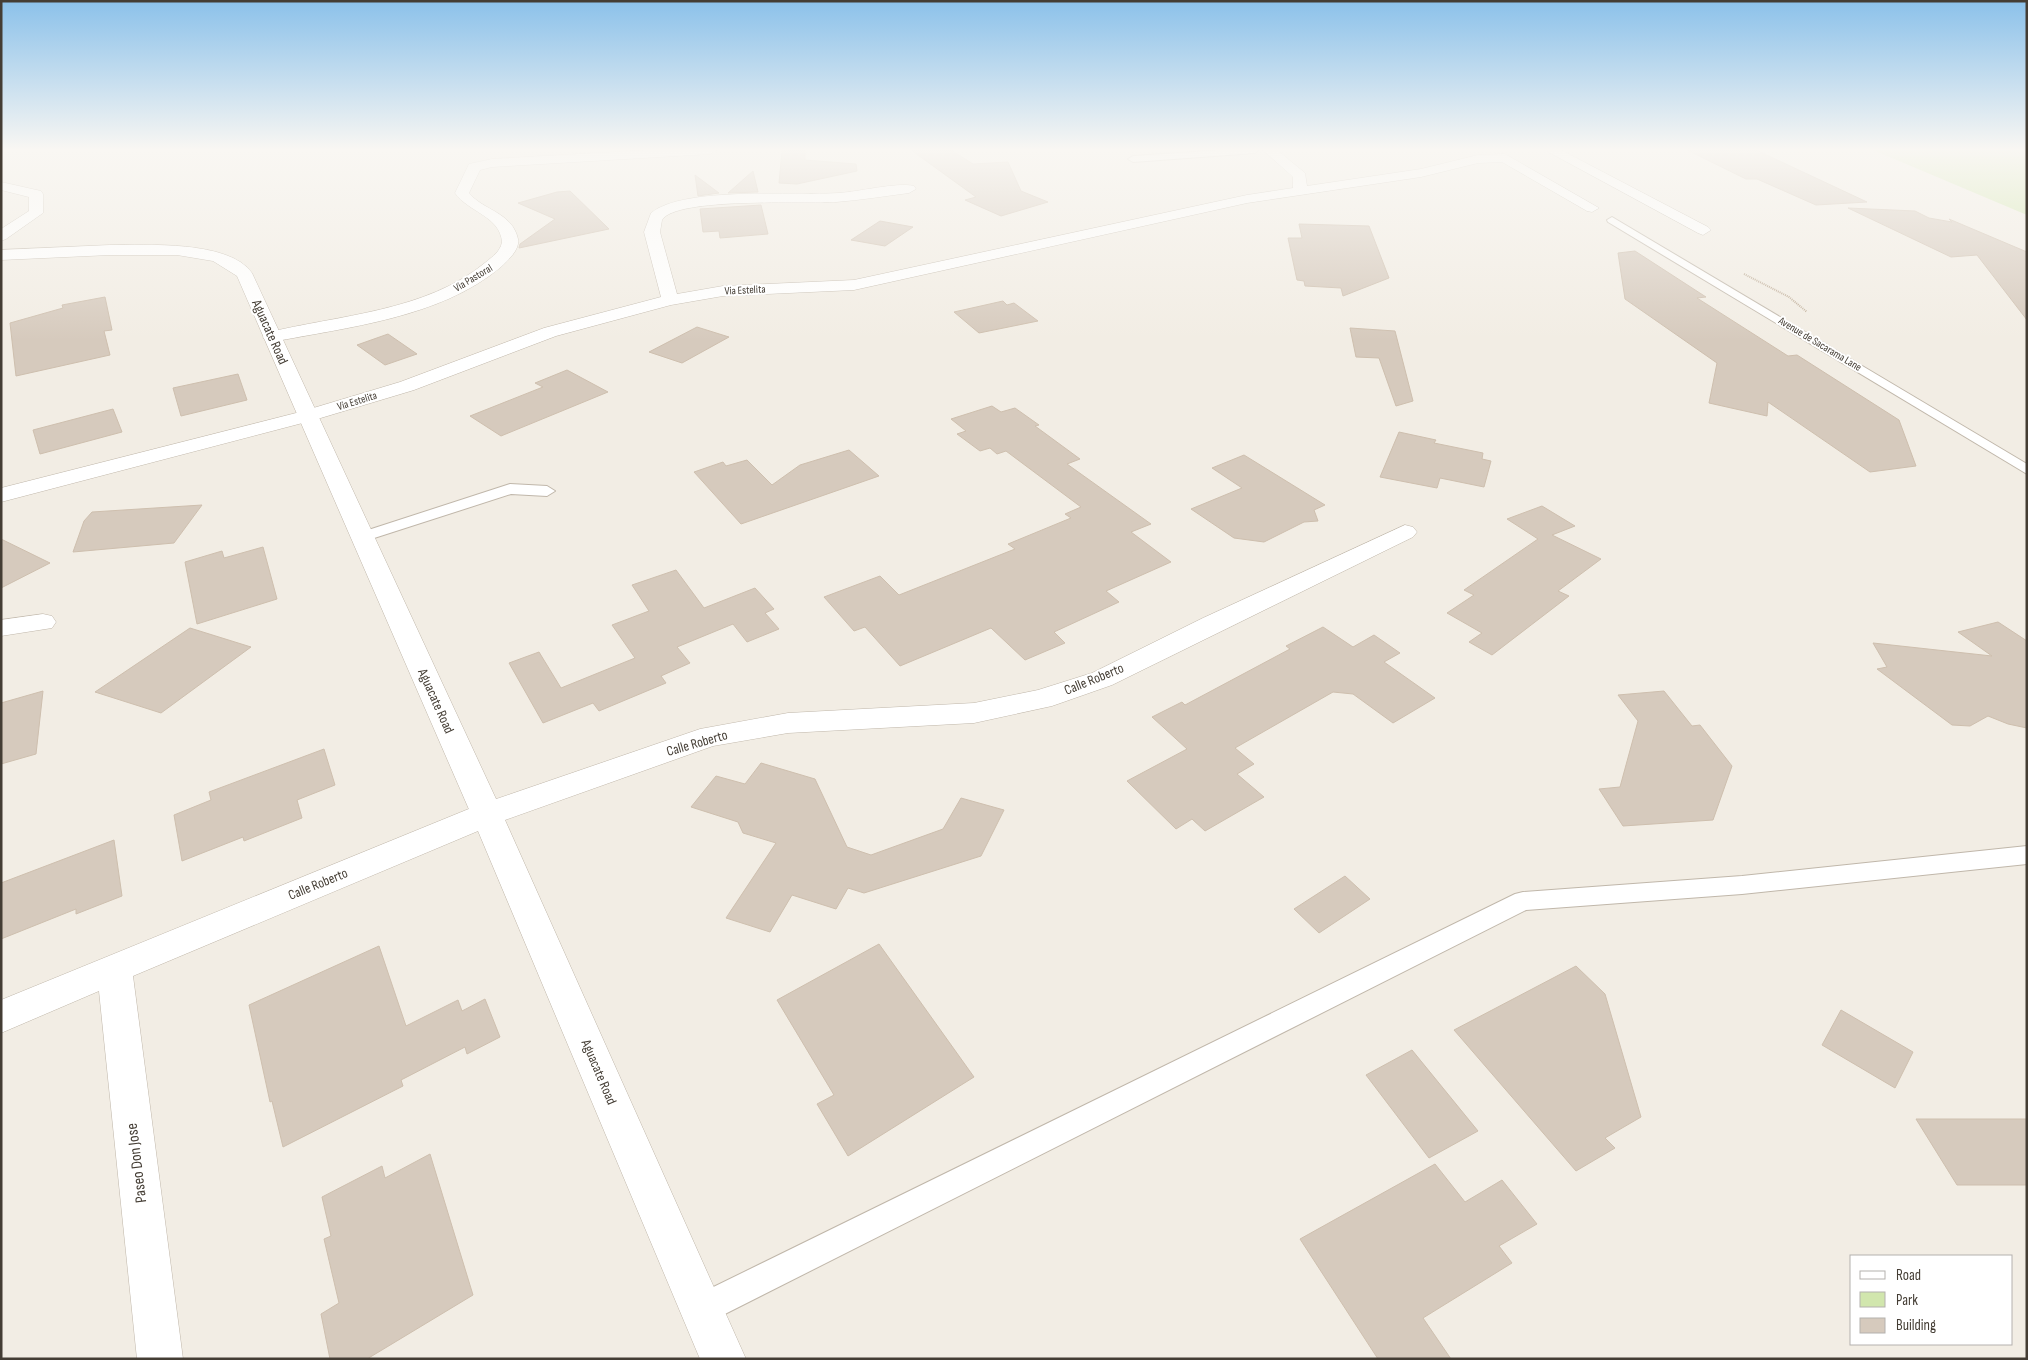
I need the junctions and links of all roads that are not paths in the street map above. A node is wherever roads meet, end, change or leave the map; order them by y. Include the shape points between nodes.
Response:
1 (35, 213) edge
2 (491, 213) edge
3 (659, 213) edge
4 (1181, 213) edge
5 (1671, 213) edge
6 (1612, 220) dead end
7 (1702, 230) dead end
8 (1, 236) edge
9 (1, 255) edge
10 (670, 300) junction
11 (272, 337) junction
12 (307, 416) junction
13 (2027, 470) edge
14 (547, 492) dead end
15 (1, 495) edge
16 (1405, 532) dead end
17 (362, 537) junction
18 (43, 622) dead end
19 (1, 628) edge
20 (487, 814) junction
21 (2027, 855) edge
22 (114, 968) junction
23 (1, 1018) edge
24 (702, 1308) junction
25 (160, 1359) edge
26 (723, 1359) edge

1 - 8 street
2 - 11 street, Via Pastoral via 510,239 509,248 494,266 456,289 427,300
3 - 10 street via 652,232
4 - 10 street, Via Estelita via 854,285 723,291
5 - 7 street
6 - 13 lane, Avenue de Sacarama Lane
9 - 11 street, Aguacate Road via 177,250 218,257 244,273
10 - 12 street, Via Estelita via 550,332 407,386
11 - 12 street, Aguacate Road
12 - 15 street, Via Estelita
12 - 17 street, Aguacate Road
14 - 17 lane via 510,488
16 - 20 street, Calle Roberto via 1102,679 1042,699 974,713 788,723 710,736
17 - 20 street, Aguacate Road
18 - 19 street
20 - 22 street, Calle Roberto
20 - 24 street, Aguacate Road
21 - 24 lane via 1742,885 1523,901
22 - 23 street, Calle Roberto
22 - 25 street, Paseo Don Jose
24 - 26 street, Aguacate Road

